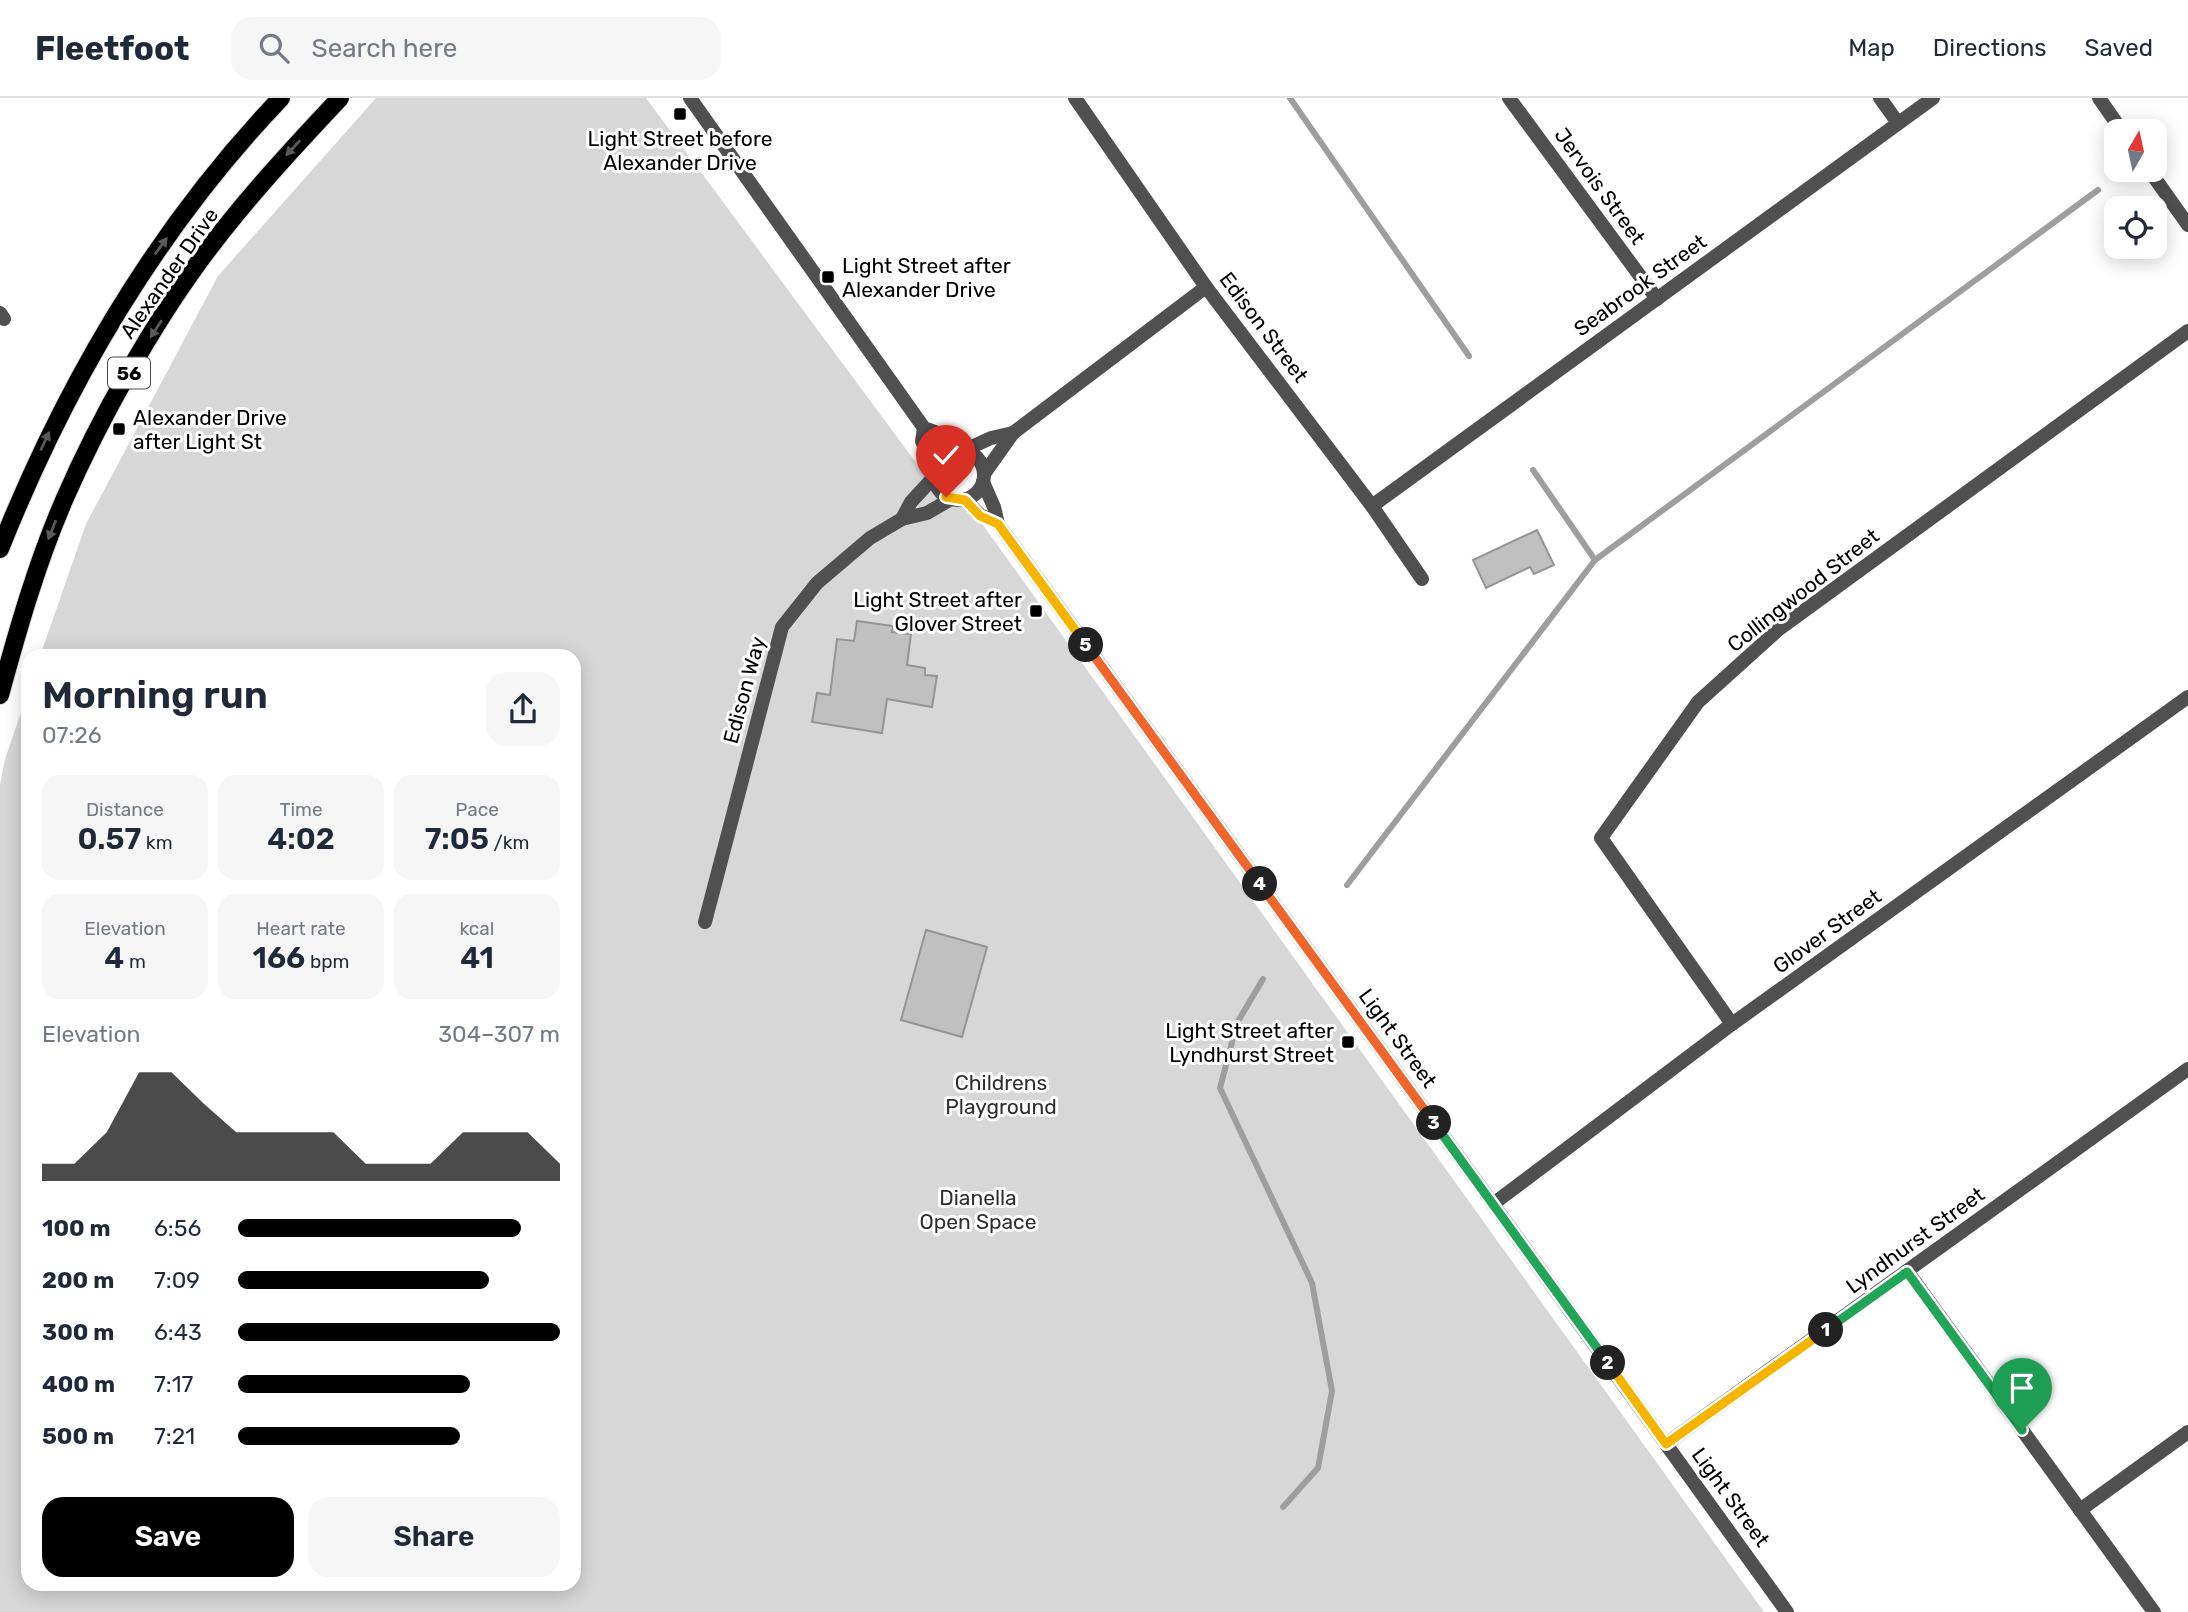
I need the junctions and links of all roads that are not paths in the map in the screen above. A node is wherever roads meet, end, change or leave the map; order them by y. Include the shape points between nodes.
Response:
1 (281, 98) edge
2 (340, 98) edge
3 (690, 98) edge
4 (1075, 98) edge
5 (1509, 98) edge
6 (1880, 98) edge
7 (1933, 98) edge
8 (2099, 98) edge
9 (2114, 119) edge
10 (1898, 123) junction
11 (2158, 182) edge
12 (2188, 225) edge
13 (1206, 286) junction
14 (1657, 299) junction
15 (2188, 331) edge
16 (924, 428) junction
17 (1013, 433) junction
18 (961, 450) junction
19 (934, 473) junction
20 (984, 478) junction
21 (958, 499) junction
22 (1371, 506) junction
23 (902, 519) junction
24 (998, 524) junction
25 (0, 549) edge
26 (1422, 579) dead end
27 (0, 695) edge
28 (2188, 697) edge
29 (705, 922) dead end
30 (1732, 1024) junction
31 (2188, 1069) edge
32 (1493, 1204) junction
33 (1907, 1272) junction
34 (2188, 1432) edge
35 (1666, 1444) junction
36 (2080, 1510) junction
37 (1787, 1612) edge
38 (2154, 1612) edge

25 -> 1 main road, Alexander Drive / 56 via 46,439 121,303 216,172
2 -> 27 main road, Alexander Drive / 56 via 201,259 132,366 65,498
3 - 16 street
4 - 13 street, Edison Street
5 - 14 street, Jervois Street
6 - 10 street
7 - 10 street, Seabrook Street
8 - 9 street
10 - 14 street, Seabrook Street
11 - 12 street
13 - 17 street
13 - 22 street, Edison Street
14 - 22 street, Seabrook Street
15 - 30 street, Collingwood Street via 1779,629 1698,702 1601,838
16 - 18 street
16 - 19 street via 922,441
17 - 18 street
17 - 20 street
18 - 19 street via 941,456
18 - 20 street via 978,459
19 - 21 street via 940,492
19 - 23 street, Edison Way
20 - 21 street via 974,495
20 - 24 street, Light Street
21 - 23 street, Edison Way
21 - 24 street, Light Street
22 - 26 street, Edison Street
23 - 29 street, Edison Way via 870,538 817,583 782,627
24 - 32 street, Light Street
28 - 30 street, Glover Street
30 - 32 street, Glover Street
31 - 33 street, Lyndhurst Street
32 - 35 street, Light Street
33 - 35 street, Lyndhurst Street
33 - 36 street
34 - 36 street
35 - 37 street, Light Street
36 - 38 street

